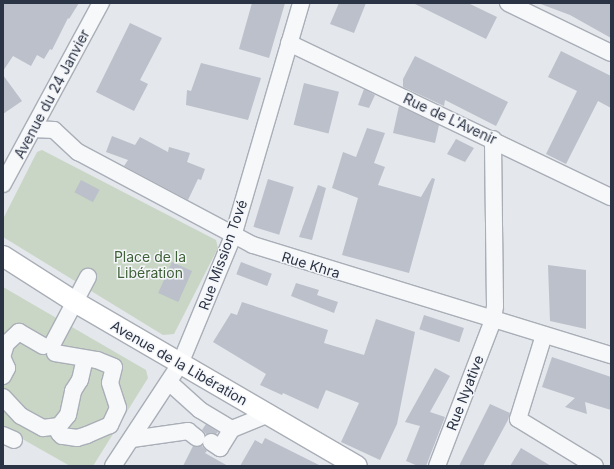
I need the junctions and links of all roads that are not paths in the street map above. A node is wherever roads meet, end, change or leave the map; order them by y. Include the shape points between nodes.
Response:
1 (101, 3) edge
2 (301, 3) edge
3 (508, 3) edge
4 (289, 42) junction
5 (611, 53) edge
6 (33, 129) junction
7 (494, 139) junction
8 (3, 184) edge
9 (611, 196) edge
10 (233, 236) junction
11 (3, 256) edge
12 (88, 277) dead end
13 (75, 302) junction
14 (493, 320) junction
15 (544, 335) junction
16 (50, 347) junction
17 (3, 354) edge
18 (611, 355) edge
19 (3, 359) edge
20 (86, 359) junction
21 (187, 368) junction
22 (3, 376) edge
23 (170, 383) junction
24 (183, 392) junction
25 (3, 397) edge
26 (200, 410) junction
27 (266, 414) junction
28 (59, 426) junction
29 (232, 429) junction
30 (199, 437) junction
31 (132, 439) junction
32 (113, 466) edge
33 (357, 466) edge
34 (437, 466) edge
35 (595, 466) edge

1 - 6 street, Avenue du 24 Janvier
2 - 4 street, Rue Mission Tové
3 - 5 street
4 - 7 street, Rue de L'Avenir
4 - 10 street, Rue Mission Tové
6 - 8 street, Avenue du 24 Janvier
6 - 10 street, Rue Khra via 54,130 78,152
7 - 9 street, Rue de L'Avenir
7 - 14 street, Rue Nyative
10 - 14 street, Rue Khra via 275,254
10 - 21 street, Rue Mission Tové
11 - 13 main road, Avenue de la Libération
12 - 13 street
13 - 16 street
13 - 21 main road, Avenue de la Libération
14 - 15 street, Rue Khra
14 - 34 street, Rue Nyative
15 - 18 street, Rue Khra
15 - 35 street via 518,419
16 - 17 street via 19,332 6,344
16 - 20 street
19 - 22 street via 7,368
20 - 28 street via 80,380 73,391 68,415
20 - 28 street via 114,367 110,383 117,414 110,425 81,437 62,436 59,433
21 - 23 street, Rue Mission Tové
21 - 24 street
21 - 27 main road, Avenue de la Libération
23 - 24 street
23 - 31 street, Rue Mission Tové
24 - 26 street
25 - 28 street via 21,416 43,428
26 - 29 street
26 - 30 street
27 - 29 street
27 - 33 main road, Avenue de la Libération
29 - 30 street via 220,448
30 - 31 street
31 - 32 street, Rue Mission Tové

